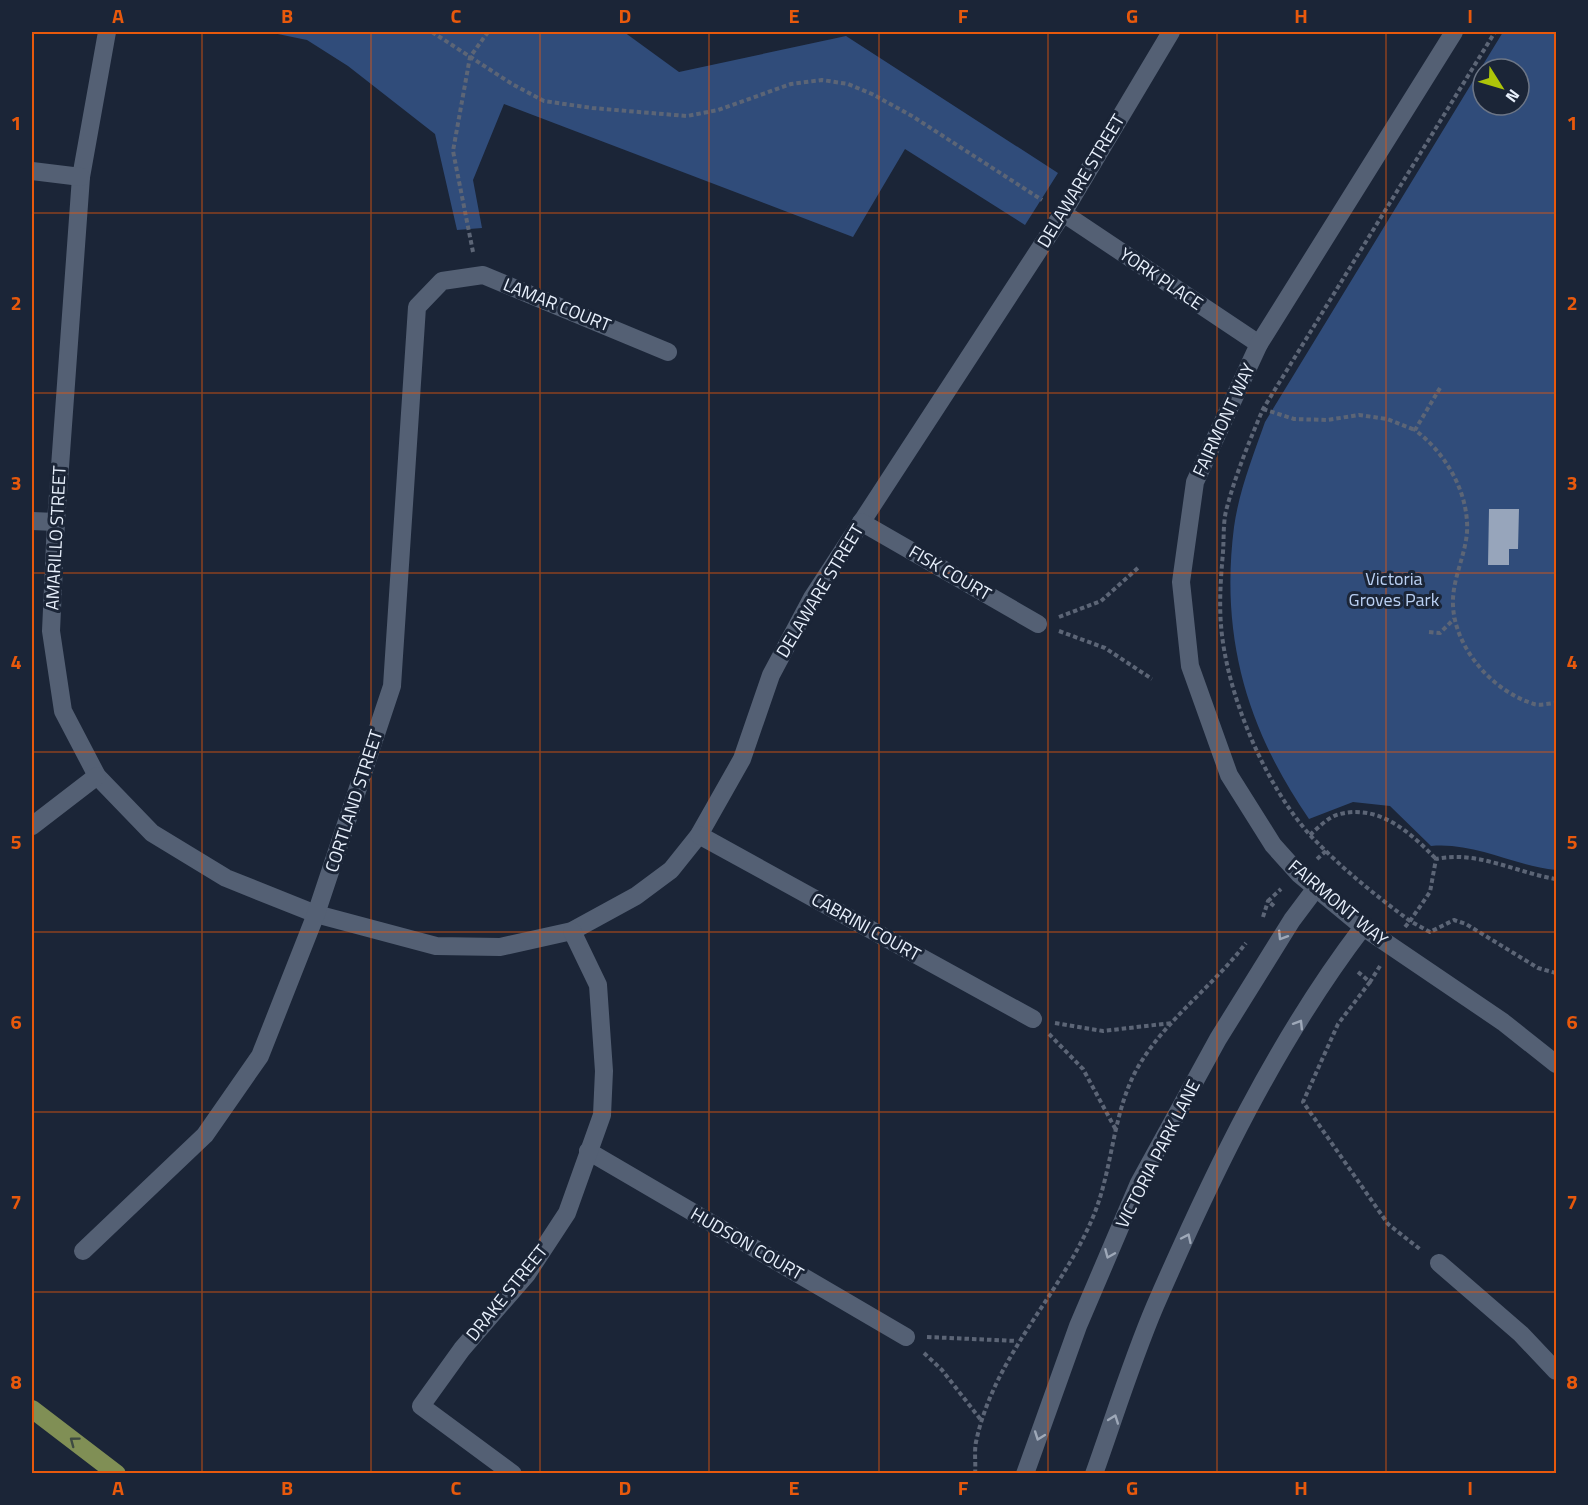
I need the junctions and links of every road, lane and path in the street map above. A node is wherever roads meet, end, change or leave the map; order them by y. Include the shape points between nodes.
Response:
1 (107, 32) edge
2 (432, 32) edge
3 (488, 32) edge
4 (1171, 32) edge
5 (1454, 32) edge
6 (1495, 32) edge
7 (470, 57) junction
8 (32, 171) edge
9 (81, 177) junction
10 (1063, 213) junction
11 (478, 276) junction
12 (442, 281) joint
13 (1259, 344) junction
14 (668, 352) dead end
15 (1440, 388) dead end
16 (1263, 409) junction
17 (1415, 430) junction
18 (32, 520) edge
19 (56, 522) junction
20 (861, 522) junction
21 (1140, 566) dead end
22 (1454, 620) junction
23 (1038, 624) junction
24 (1429, 632) dead end
25 (1152, 679) dead end
26 (1557, 703) edge
27 (97, 776) junction
28 (32, 826) edge
29 (699, 835) junction
30 (1310, 835) junction
31 (1436, 859) junction
32 (1557, 879) edge
33 (1316, 888) junction
34 (1268, 901) dead end
35 (316, 914) junction
36 (1410, 921) junction
37 (1260, 925) dead end
38 (1363, 927) junction
39 (572, 931) junction
40 (1248, 940) dead end
41 (1557, 973) edge
42 (1370, 982) dead end
43 (1033, 1019) junction
44 (1172, 1023) junction
45 (1557, 1064) edge
46 (1116, 1131) junction
47 (588, 1150) junction
48 (83, 1251) dead end
49 (1439, 1263) joint
50 (906, 1337) junction
51 (1017, 1341) junction
52 (1557, 1371) edge
53 (32, 1408) edge
54 (982, 1421) junction
55 (117, 1473) edge
56 (513, 1473) edge
57 (975, 1473) edge
58 (1025, 1473) edge
59 (1094, 1473) edge

1 - 9 street, AMARILLO STREET
2 - 7 path
3 - 7 path
4 - 10 street, DELAWARE STREET
5 - 13 street, FAIRMONT WAY
6 - 16 path
7 - 10 path via 544,101 652,114 687,116 718,110 791,84 822,80 848,84 912,116
7 - 11 path via 453,151
8 - 9 street
9 - 19 street, AMARILLO STREET
10 - 13 street, YORK PLACE
10 - 20 street, DELAWARE STREET
11 - 12 street, LAMAR COURT
11 - 14 street, LAMAR COURT via 523,290
12 - 35 street, CORTLAND STREET via 417,308 392,686
13 - 33 street, FAIRMONT WAY via 1194,482 1181,582 1190,666 1229,776 1273,845
15 - 17 path
16 - 17 path via 1294,419 1327,420 1359,415 1387,418
16 - 30 path via 1226,513 1221,626 1232,683 1253,740 1267,772
17 - 22 path via 1450,465 1467,523 1453,597
18 - 19 street
19 - 27 street, AMARILLO STREET via 51,631 63,711
20 - 23 street, FISK COURT
20 - 29 street, DELAWARE STREET via 812,598 771,675 742,759
21 - 23 path via 1101,601
22 - 24 path via 1440,633
22 - 26 path via 1467,651 1488,676 1536,705
23 - 25 path via 1105,648
27 - 28 street
27 - 35 street, AMARILLO STREET via 152,834 226,878
29 - 39 street, DELAWARE STREET via 671,870 636,896
29 - 43 street, CABRINI COURT
30 - 31 path via 1340,814 1360,813 1390,819
30 - 36 path
31 - 32 path via 1454,855
31 - 36 path via 1430,892
33 - 38 street, FAIRMONT WAY
33 -> 58 street, VICTORIA PARK LANE via 1218,1039 1139,1183 1078,1326
34 - 37 path
35 - 39 street, DELAWARE STREET via 436,946 500,947
35 - 48 street, CORTLAND STREET via 260,1056 206,1135
36 - 41 path via 1430,932 1454,920 1466,924 1538,968
38 - 45 street, FAIRMONT WAY via 1503,1022
59 -> 38 street via 1154,1308 1242,1123 1339,958
39 - 47 street, DRAKE STREET via 598,985 604,1071 602,1115
40 - 44 path via 1215,981
42 - 49 path via 1338,1024 1303,1102 1388,1224
43 - 44 path via 1103,1031
43 - 46 path via 1083,1069
44 - 46 path via 1141,1061 1128,1086
46 - 51 path via 1102,1194 1081,1243
47 - 50 street, HUDSON COURT
47 - 56 street, DRAKE STREET via 567,1213 527,1274 462,1349 421,1406
49 - 52 street
50 - 51 path
50 - 54 path via 942,1370
51 - 54 path
55 -> 53 main road
54 - 57 path via 975,1444

